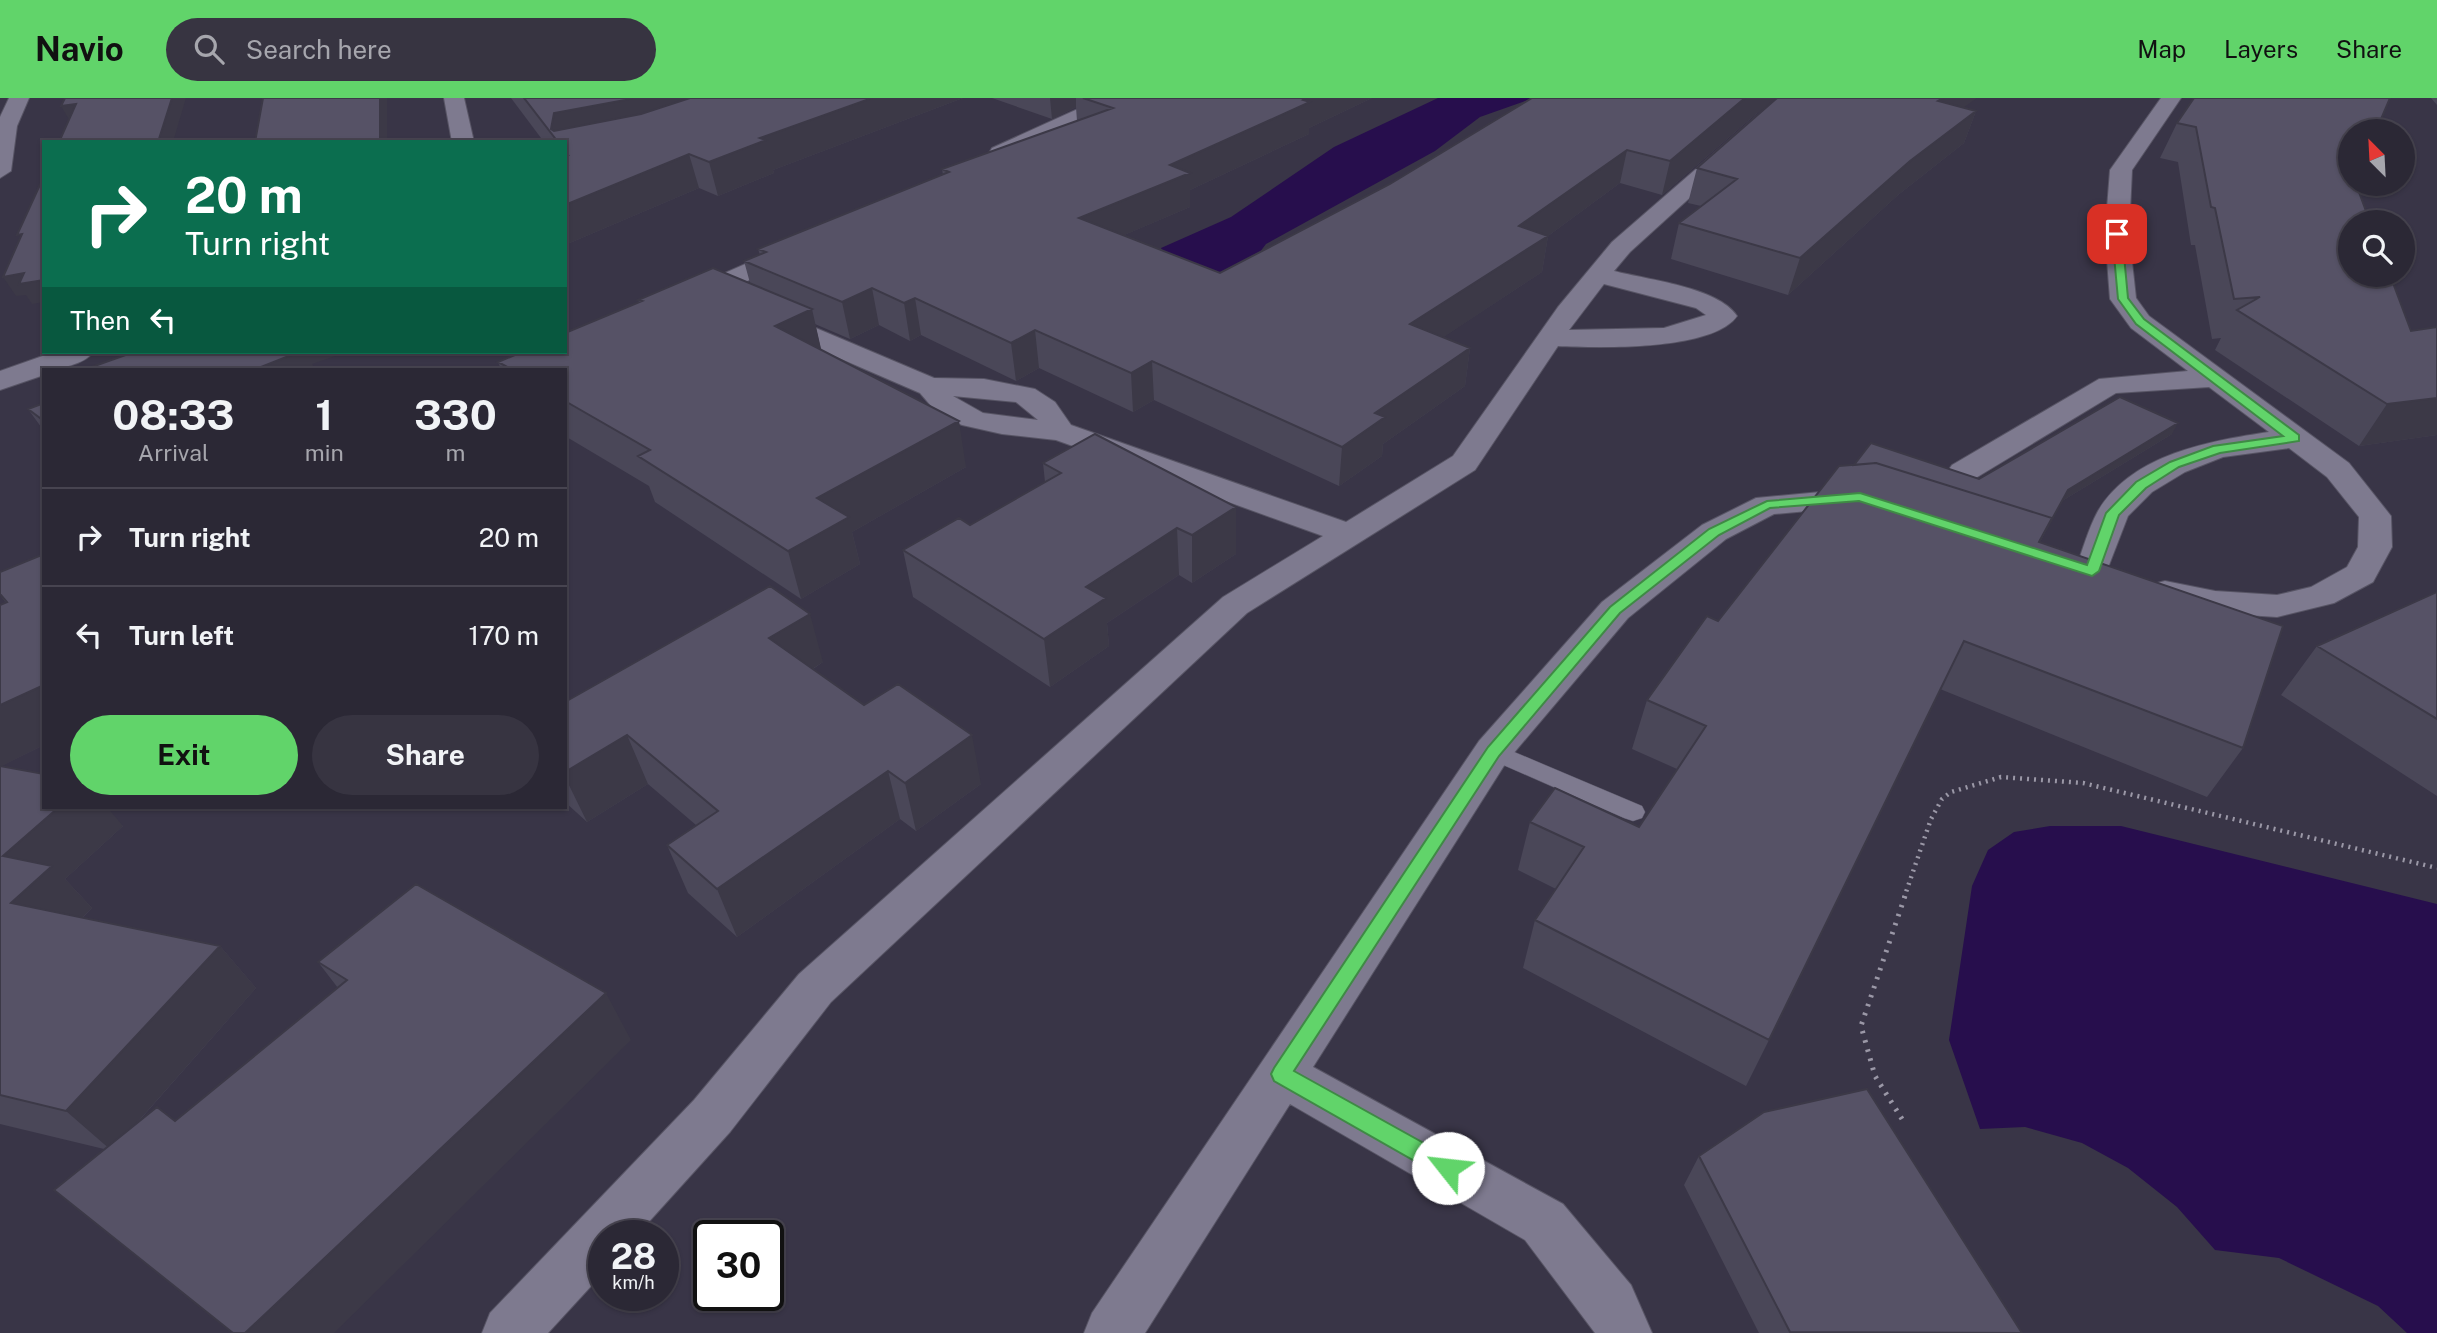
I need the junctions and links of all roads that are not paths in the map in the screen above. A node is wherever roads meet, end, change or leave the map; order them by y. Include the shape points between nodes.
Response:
1 (19, 98) edge
2 (454, 98) edge
3 (1119, 98) edge
4 (1800, 98) edge
5 (2171, 98) edge
6 (463, 140) edge
7 (983, 161) edge
8 (0, 171) edge
9 (813, 241) edge
10 (1599, 275) junction
11 (706, 290) junction
12 (670, 307) edge
13 (1550, 338) junction
14 (74, 354) edge
15 (2215, 378) junction
16 (0, 381) edge
17 (2294, 438) junction
18 (1964, 472) edge
19 (1899, 509) edge
20 (1349, 534) junction
21 (1493, 751) junction
22 (1633, 812) dead end
23 (1281, 1074) junction
24 (510, 1333) edge
25 (1112, 1333) edge
26 (1624, 1333) edge

1 - 8 street via 5,126
2 - 6 street
3 - 7 street
4 - 10 street via 1764,120 1697,176 1621,247
5 - 15 street via 2121,170 2117,234 2123,299 2140,322
9 - 11 street
10 - 13 street
10 - 13 street via 1705,302 1724,316 1707,327 1618,341
11 - 12 street
11 - 20 street via 930,387 949,408 972,418 1060,431
13 - 20 street via 1464,463
14 - 16 street
15 - 17 street
15 - 18 street via 2109,385
17 - 17 street via 2338,470 2375,516 2375,547 2361,574 2322,595 2277,606 2215,602 2143,588 2079,567 2113,513 2141,485 2174,465 2217,449
19 - 21 street via 1860,497 1767,505 1714,532 1615,610
20 - 24 street via 1235,605 815,988 712,1116
21 - 22 lane
21 - 23 street
23 - 25 street
23 - 26 street via 1544,1222 1611,1305

